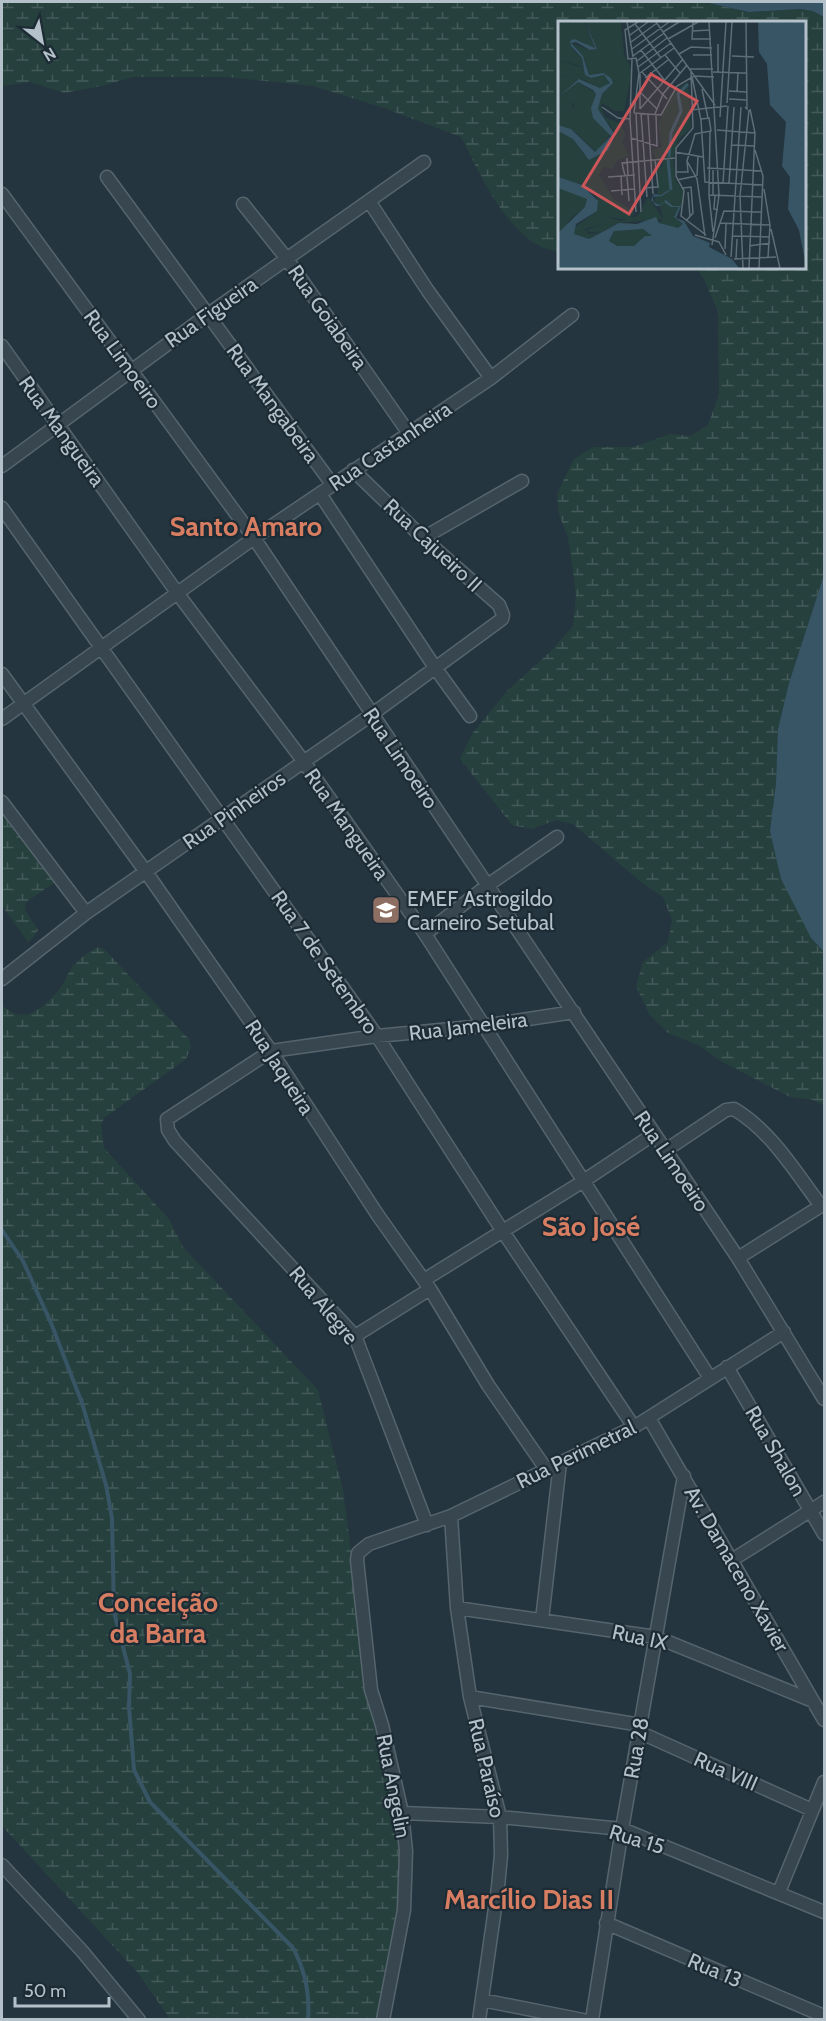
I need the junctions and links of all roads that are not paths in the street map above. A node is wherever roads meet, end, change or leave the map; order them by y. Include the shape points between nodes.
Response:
1 (424, 162) dead end
2 (107, 177) dead end
3 (4, 201) edge
4 (369, 201) junction
5 (243, 204) dead end
6 (287, 259) junction
7 (207, 315) junction
8 (572, 315) dead end
9 (2, 346) edge
10 (131, 370) junction
11 (491, 378) junction
12 (58, 425) junction
13 (408, 432) junction
14 (2, 466) edge
15 (353, 470) junction
16 (522, 481) dead end
17 (332, 484) junction
18 (320, 494) junction
19 (2, 508) edge
20 (254, 538) junction
21 (423, 538) junction
22 (178, 594) junction
23 (498, 623) joint
24 (102, 647) junction
25 (436, 669) junction
26 (2, 674) edge
27 (22, 703) junction
28 (371, 715) junction
29 (470, 716) dead end
30 (2, 720) edge
31 (304, 762) junction
32 (2, 802) edge
33 (222, 817) junction
34 (557, 837) dead end
35 (146, 872) junction
36 (488, 885) junction
37 (86, 913) junction
38 (424, 934) junction
39 (2, 979) edge
40 (574, 1012) junction
41 (483, 1026) junction
42 (377, 1036) junction
43 (271, 1051) junction
44 (168, 1119) joint
45 (654, 1134) junction
46 (666, 1150) junction
47 (582, 1182) junction
48 (823, 1205) edge
49 (502, 1230) junction
50 (738, 1258) junction
51 (427, 1285) junction
52 (784, 1332) junction
53 (355, 1336) junction
54 (727, 1367) junction
55 (710, 1378) junction
56 (825, 1399) edge
57 (649, 1418) junction
58 (634, 1426) junction
59 (561, 1463) junction
60 (546, 1468) junction
61 (684, 1476) junction
62 (825, 1502) edge
63 (810, 1510) junction
64 (451, 1516) junction
65 (428, 1525) junction
66 (825, 1534) edge
67 (358, 1553) joint
68 (732, 1560) junction
69 (458, 1608) junction
70 (542, 1620) junction
71 (656, 1636) junction
72 (470, 1697) junction
73 (813, 1701) junction
74 (825, 1720) edge
75 (640, 1729) junction
76 (825, 1782) edge
77 (812, 1810) junction
78 (402, 1813) junction
79 (500, 1817) junction
80 (621, 1829) junction
81 (2, 1867) edge
82 (779, 1892) junction
83 (825, 1912) edge
84 (606, 1923) junction
85 (482, 2000) junction
86 (825, 2016) edge
87 (139, 2019) edge
88 (383, 2019) edge
89 (479, 2019) edge
90 (583, 2019) edge
91 (592, 2019) edge

1 - 4 street, Rua Figueira
2 - 7 street, Rua Mangabeira
3 - 10 street, Rua Limoeiro
4 - 6 street, Rua Figueira
4 - 11 street
5 - 6 street, Rua Goiabeira
6 - 7 street, Rua Figueira
6 - 13 street, Rua Goiabeira
7 - 10 street, Rua Figueira
7 - 17 street, Rua Mangabeira
8 - 11 street, Rua Castanheira
9 - 12 street, Rua Mangueira
10 - 12 street, Rua Figueira
10 - 20 street, Rua Limoeiro
11 - 13 street, Rua Castanheira
12 - 14 street, Rua Figueira
12 - 22 street, Rua Mangueira
13 - 15 street, Rua Castanheira
15 - 17 street, Rua Castanheira
15 - 21 street, Rua Cajueiro II
16 - 21 street
17 - 18 street, Rua Castanheira
18 - 20 street, Rua Castanheira
18 - 25 street, Rua Mangabeira
19 - 24 street, Rua 7 de Setembro
20 - 22 street, Rua Castanheira
20 - 28 street, Rua Limoeiro
21 - 23 street, Rua Cajueiro II via 499,605 503,615
22 - 24 street, Rua Castanheira
22 - 31 street, Rua Mangueira
23 - 25 street, Rua Pinheiros
24 - 27 street, Rua Castanheira
24 - 33 street, Rua 7 de Setembro
25 - 28 street, Rua Pinheiros
25 - 29 street, Rua Mangabeira
26 - 27 street, Rua Jaqueira
27 - 30 street, Rua Castanheira
27 - 35 street, Rua Jaqueira
28 - 31 street, Rua Pinheiros
28 - 36 street, Rua Limoeiro
31 - 33 street, Rua Pinheiros
31 - 38 street, Rua Mangueira
32 - 37 street
33 - 35 street, Rua Pinheiros
33 - 42 street, Rua 7 de Setembro
34 - 36 street
35 - 37 street, Rua Pinheiros
35 - 43 street, Rua Jaqueira
36 - 38 street
36 - 40 street, Rua Limoeiro
37 - 39 street, Rua Pinheiros
38 - 41 street, Rua Mangueira
40 - 41 street, Rua Jameleira
40 - 45 street, Rua Limoeiro
41 - 42 street, Rua Jameleira
41 - 47 street, Rua Mangueira
42 - 43 street, Rua Jameleira
42 - 49 street, Rua 7 de Setembro
43 - 44 street, Rua Jameleira
43 - 51 street, Rua Jaqueira
44 - 53 street, Rua Alegre via 168,1130 176,1141
45 - 46 street, Rua Limoeiro
45 - 47 street
46 - 48 street via 726,1110 734,1109 767,1136
46 - 50 street, Rua Limoeiro
47 - 49 street
47 - 55 street, Rua Mangueira
48 - 50 street
49 - 51 street
49 - 58 street, Rua 7 de Setembro
50 - 52 street, Rua Limoeiro
51 - 53 street
51 - 60 street, Rua Jaqueira
52 - 54 street, Rua Perimetral
52 - 56 street, Rua Limoeiro
53 - 65 street, Rua Alegre
54 - 55 street, Rua Perimetral
54 - 63 street, Rua Shalon
55 - 57 street, Rua Perimetral
57 - 58 street, Rua Perimetral
57 - 61 street, Av. Damaceno Xavier
58 - 59 street, Rua Perimetral
59 - 60 street, Rua Perimetral
59 - 70 street
60 - 64 street, Rua Perimetral
61 - 68 street, Av. Damaceno Xavier
61 - 71 street, Rua 28
62 - 63 street
63 - 66 street, Rua Shalon
63 - 68 street
64 - 65 street, Rua Perimetral
64 - 69 street, Rua Paraíso
65 - 67 street, Rua Perimetral via 369,1544
67 - 78 street, Rua Angelin via 371,1690
68 - 73 street, Av. Damaceno Xavier
69 - 70 street, Rua IX
69 - 72 street, Rua Paraíso
70 - 71 street, Rua IX
71 - 73 street, Rua IX
71 - 75 street, Rua 28
72 - 75 street, Rua VIII
72 - 79 street, Rua Paraíso
73 - 74 street, Av. Damaceno Xavier
75 - 77 street, Rua VIII
75 - 80 street, Rua 28
76 - 77 street
77 - 82 street
78 - 79 street, Rua 15
78 - 88 street, Rua Angelin via 405,1902
79 - 80 street, Rua 15
79 - 85 street, Rua Paraíso via 498,1887
80 - 82 street, Rua 15
80 - 84 street, Rua 28
81 - 87 street via 82,1951
82 - 83 street, Rua 15
84 - 86 street, Rua 13
84 - 91 street, Rua 28
85 - 89 street, Rua Paraíso
85 - 90 street

